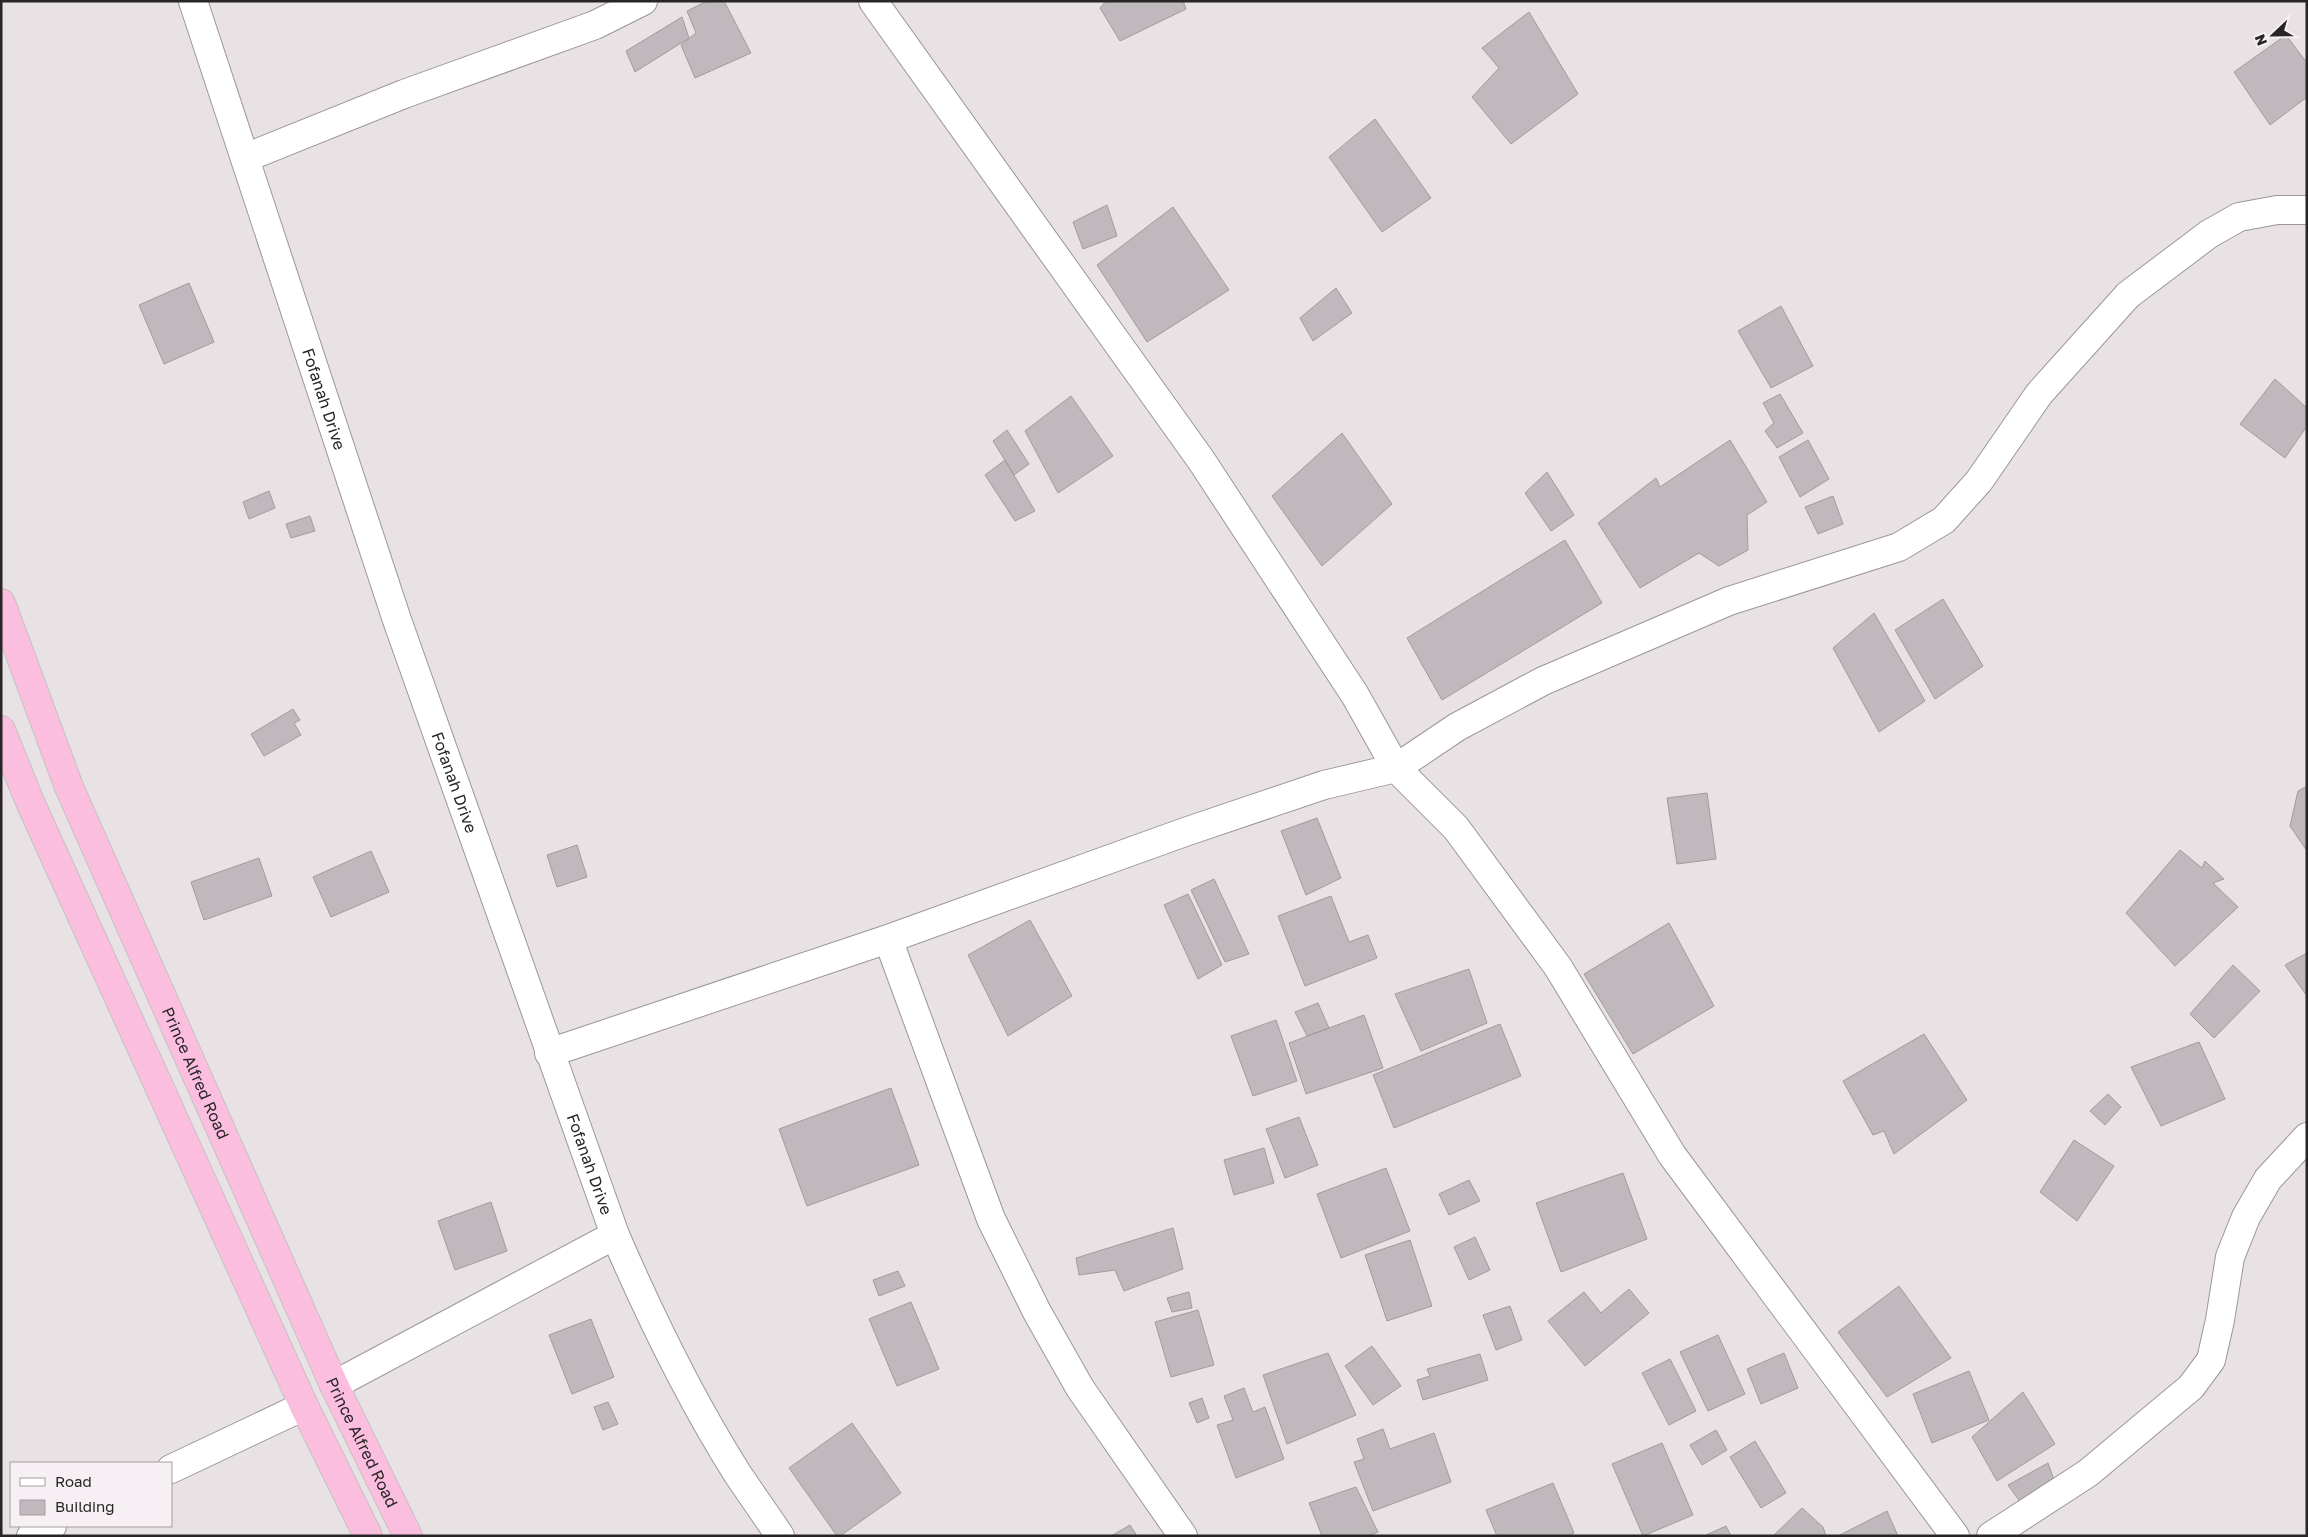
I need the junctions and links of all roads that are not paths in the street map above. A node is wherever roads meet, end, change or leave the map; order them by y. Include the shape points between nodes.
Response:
1 (192, 1) edge
2 (643, 1) edge
3 (874, 1) edge
4 (245, 158) junction
5 (2307, 210) edge
6 (1, 603) edge
7 (1, 730) edge
8 (1396, 768) junction
9 (888, 940) junction
10 (549, 1053) junction
11 (2307, 1137) edge
12 (615, 1235) junction
13 (334, 1385) junction
14 (304, 1406) junction
15 (172, 1469) edge
16 (50, 1527) edge
17 (31, 1536) edge
18 (368, 1536) edge
19 (408, 1536) edge
20 (780, 1536) edge
21 (1183, 1536) edge
22 (1954, 1536) edge
23 (1991, 1536) edge

1 - 4 street, Fofanah Drive
2 - 4 street via 595,25 404,94
3 - 8 street via 1201,460 1356,694
4 - 10 street, Fofanah Drive via 397,620
5 - 8 street via 2278,210 2239,216 2209,234 2128,295 2039,394 1979,481 1944,520 1900,547 1729,601 1542,681 1457,727
6 - 13 highway, Prince Alfred Road via 69,788
7 - 14 highway via 34,811
8 - 9 street via 1324,785
8 - 22 street via 1456,828 1558,968 1672,1155
9 - 10 street
9 - 21 street via 991,1219 1037,1312 1080,1388
10 - 12 street, Fofanah Drive
11 - 23 street via 2268,1179 2246,1217 2230,1257 2211,1360 2191,1387 2088,1473
12 - 13 street
12 - 20 street, Fofanah Drive via 678,1371 737,1472
13 - 19 highway, Prince Alfred Road
14 - 15 street
14 - 18 highway
16 - 17 street

